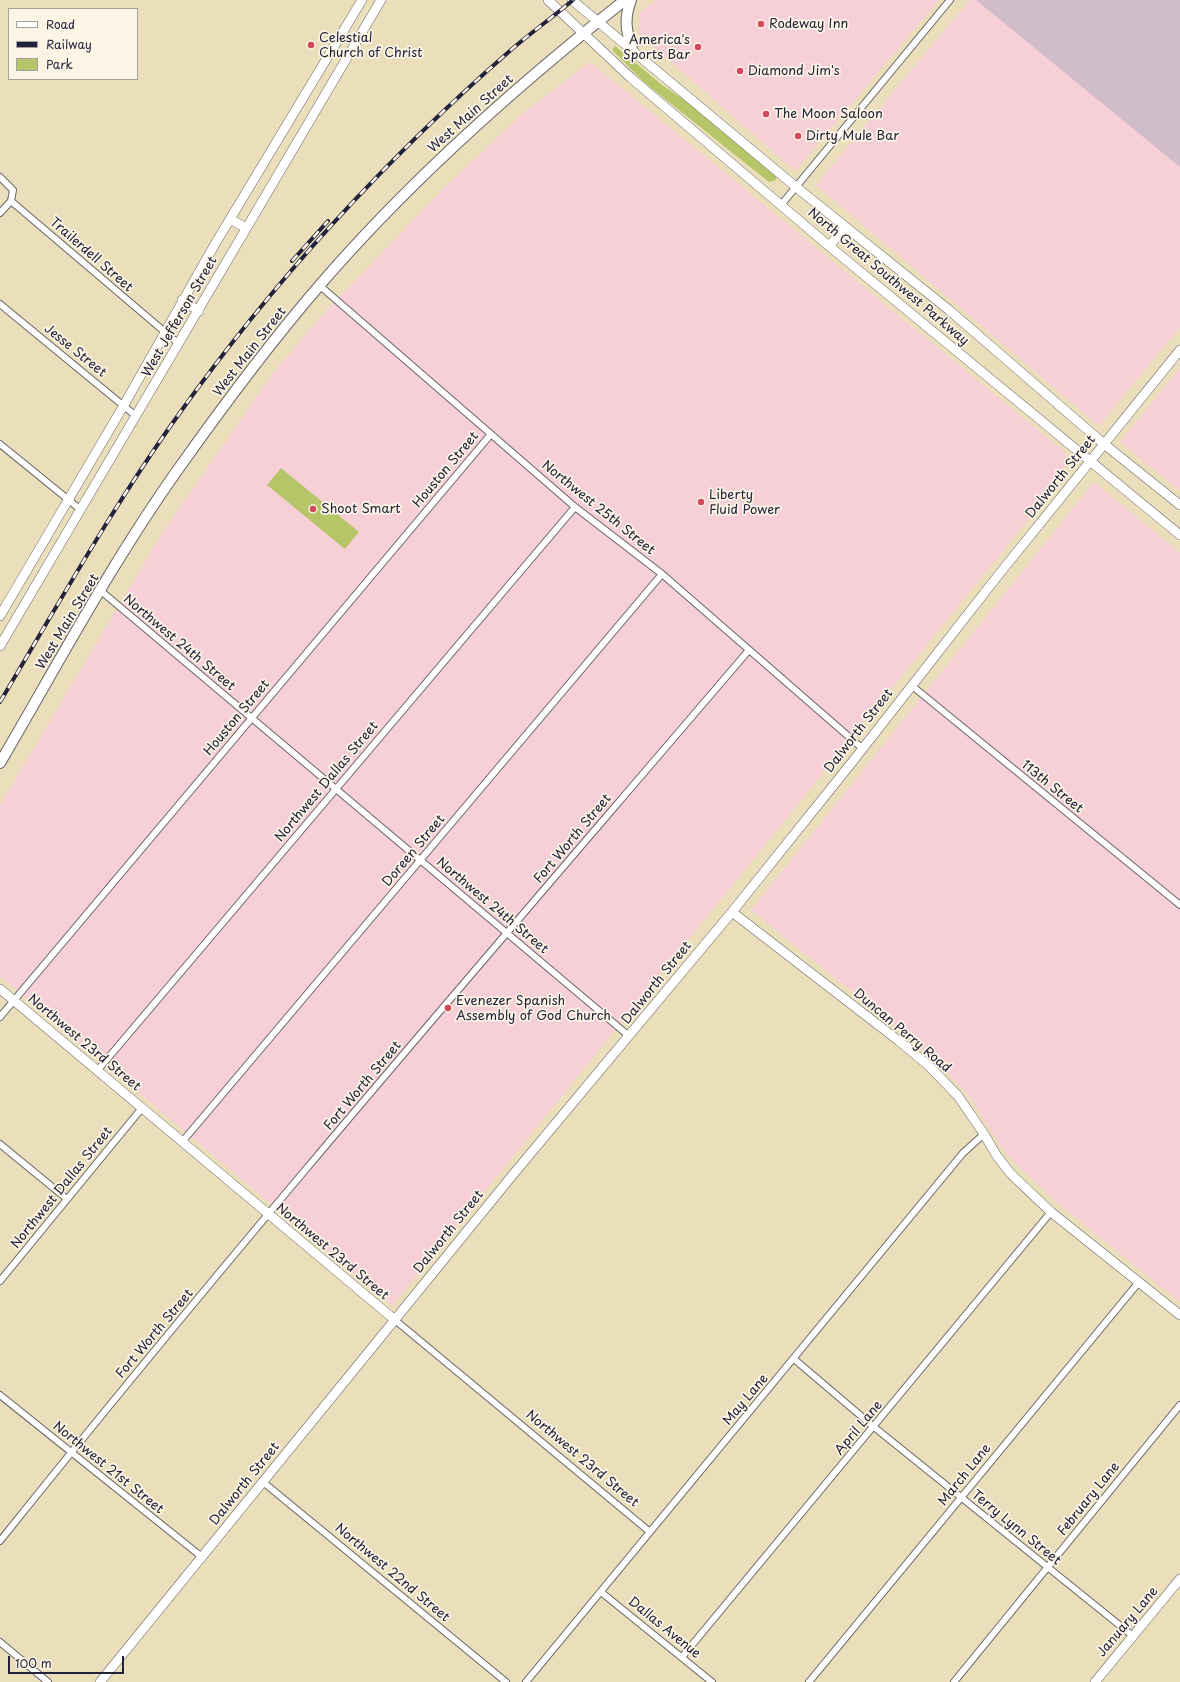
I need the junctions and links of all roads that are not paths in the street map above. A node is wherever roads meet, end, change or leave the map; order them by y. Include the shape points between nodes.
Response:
1 (362, 0) edge
2 (381, 0) edge
3 (548, 0) edge
4 (572, 0) edge
5 (625, 0) edge
6 (631, 0) edge
7 (950, 0) edge
8 (598, 21) junction
9 (584, 33) junction
10 (632, 49) junction
11 (311, 86) junction
12 (325, 95) junction
13 (0, 177) edge
14 (796, 187) junction
15 (11, 201) junction
16 (781, 205) junction
17 (0, 213) edge
18 (230, 219) junction
19 (846, 227) junction
20 (246, 228) junction
21 (829, 246) junction
22 (319, 285) junction
23 (182, 300) junction
24 (0, 304) edge
25 (198, 311) junction
26 (164, 333) junction
27 (179, 344) junction
28 (1180, 350) edge
29 (124, 405) junction
30 (136, 416) junction
31 (491, 434) junction
32 (1104, 444) junction
33 (0, 445) edge
34 (1090, 462) junction
35 (68, 500) junction
36 (1180, 505) edge
37 (575, 507) junction
38 (81, 510) junction
39 (1180, 535) edge
40 (662, 574) junction
41 (101, 591) junction
42 (0, 616) edge
43 (0, 646) edge
44 (749, 650) junction
45 (911, 685) junction
46 (251, 719) junction
47 (863, 749) junction
48 (0, 763) edge
49 (335, 789) junction
50 (420, 860) junction
51 (1180, 905) edge
52 (732, 912) junction
53 (507, 933) junction
54 (0, 989) edge
55 (14, 1001) junction
56 (0, 1017) edge
57 (630, 1036) junction
58 (97, 1071) junction
59 (142, 1108) junction
60 (984, 1134) junction
61 (182, 1142) junction
62 (0, 1144) edge
63 (67, 1199) junction
64 (1052, 1212) junction
65 (268, 1215) junction
66 (0, 1281) edge
67 (1139, 1282) junction
68 (1180, 1315) edge
69 (395, 1320) junction
70 (794, 1359) junction
71 (0, 1395) edge
72 (1180, 1405) edge
73 (874, 1427) junction
74 (71, 1452) junction
75 (264, 1482) junction
76 (961, 1498) junction
77 (650, 1532) junction
78 (0, 1541) edge
79 (202, 1557) junction
80 (1047, 1568) junction
81 (1179, 1582) edge
82 (601, 1592) junction
83 (1133, 1636) junction
84 (0, 1642) edge
85 (682, 1657) junction
86 (48, 1682) edge
87 (100, 1682) edge
88 (506, 1682) edge
89 (526, 1682) edge
90 (712, 1682) edge
91 (809, 1682) edge
92 (954, 1682) edge
93 (1095, 1682) edge

1 - 11 main road, West Jefferson Street
2 - 12 main road, West Jefferson Street
3 - 9 main road, North Great Southwest Parkway
4 - 8 main road, North Great Southwest Parkway
5 - 8 main road, West Main Street
6 - 10 main road via 626,32
7 - 14 street
8 - 9 main road, West Main Street
8 - 10 main road, North Great Southwest Parkway
9 - 16 main road, North Great Southwest Parkway via 631,78
9 - 22 main road, West Main Street via 463,137 390,208
10 - 14 main road, North Great Southwest Parkway
11 - 12 main road
11 - 18 main road, West Jefferson Street
12 - 20 main road, West Jefferson Street
13 - 15 street via 13,190
14 - 16 street
14 - 19 main road, North Great Southwest Parkway
15 - 17 street
15 - 26 street, Trailerdell Street
16 - 21 main road, North Great Southwest Parkway
18 - 20 main road
18 - 23 main road, West Jefferson Street
19 - 21 main road
19 - 32 main road, North Great Southwest Parkway via 949,310
20 - 25 main road, West Jefferson Street
21 - 34 main road, North Great Southwest Parkway
22 - 31 street, Northwest 25th Street
22 - 41 main road, West Main Street via 272,343 178,470
23 - 25 main road
23 - 26 main road, West Jefferson Street
24 - 29 street, Jesse Street
25 - 27 main road, West Jefferson Street
26 - 27 street, Trailerdell Street
26 - 29 main road, West Jefferson Street
27 - 30 main road, West Jefferson Street
28 - 32 main road, Dalworth Street
29 - 30 street, Jesse Street
29 - 35 main road, West Jefferson Street
30 - 38 main road, West Jefferson Street
31 - 37 street, Northwest 25th Street
31 - 46 street, Houston Street
32 - 34 main road, Dalworth Street
32 - 36 main road, North Great Southwest Parkway
33 - 35 street
34 - 39 main road, North Great Southwest Parkway
34 - 45 main road, Dalworth Street
35 - 38 street
35 - 42 main road, West Jefferson Street
37 - 40 street, Northwest 25th Street
37 - 49 street, Northwest Dallas Street
38 - 43 main road, West Jefferson Street
40 - 44 street, Northwest 25th Street
40 - 50 street, Doreen Street
41 - 46 street, Northwest 24th Street
41 - 48 main road, West Main Street
44 - 47 street, Northwest 25th Street
44 - 53 street, Fort Worth Street
45 - 47 main road, Dalworth Street
45 - 51 street, 113th Street
46 - 49 street, Northwest 24th Street
46 - 55 street, Houston Street
47 - 52 main road, Dalworth Street
49 - 50 street, Northwest 24th Street
49 - 58 street, Northwest Dallas Street
50 - 53 street, Northwest 24th Street
50 - 61 street, Doreen Street
52 - 57 main road, Dalworth Street
52 - 60 main road, Duncan Perry Road via 929,1066 958,1096
53 - 57 street, Northwest 24th Street
53 - 65 street, Fort Worth Street
54 - 55 main road, Northwest 23rd Street
55 - 56 street, Houston Street
55 - 58 main road, Northwest 23rd Street
57 - 69 main road, Dalworth Street
58 - 59 main road, Northwest 23rd Street
59 - 61 main road, Northwest 23rd Street
59 - 63 street, Northwest Dallas Street
60 - 64 main road, Duncan Perry Road via 1011,1174
60 - 70 street, May Lane via 963,1153
61 - 65 main road, Northwest 23rd Street
62 - 63 street
63 - 66 street, Northwest Dallas Street
64 - 67 main road, Duncan Perry Road
64 - 73 street, April Lane
65 - 69 main road, Northwest 23rd Street
65 - 74 street, Fort Worth Street
67 - 68 main road, Duncan Perry Road
67 - 76 street, March Lane
69 - 75 main road, Dalworth Street
69 - 77 street, Northwest 23rd Street
70 - 73 street, Terry Lynn Street
70 - 77 street, May Lane
71 - 74 street, Northwest 21st Street
72 - 80 street, February Lane
73 - 76 street, Terry Lynn Street
73 - 85 street, April Lane
74 - 78 street, Fort Worth Street
74 - 79 street, Northwest 21st Street
75 - 79 main road, Dalworth Street
75 - 88 street, Northwest 22nd Street
76 - 80 street, Terry Lynn Street
76 - 91 street, March Lane
77 - 82 street, May Lane
79 - 87 main road, Dalworth Street
80 - 83 street, Terry Lynn Street
80 - 92 street, February Lane
81 - 83 main road, January Lane
82 - 85 street, Dallas Avenue
82 - 89 street, May Lane
83 - 93 main road, January Lane
84 - 86 street
85 - 90 street, Dallas Avenue

